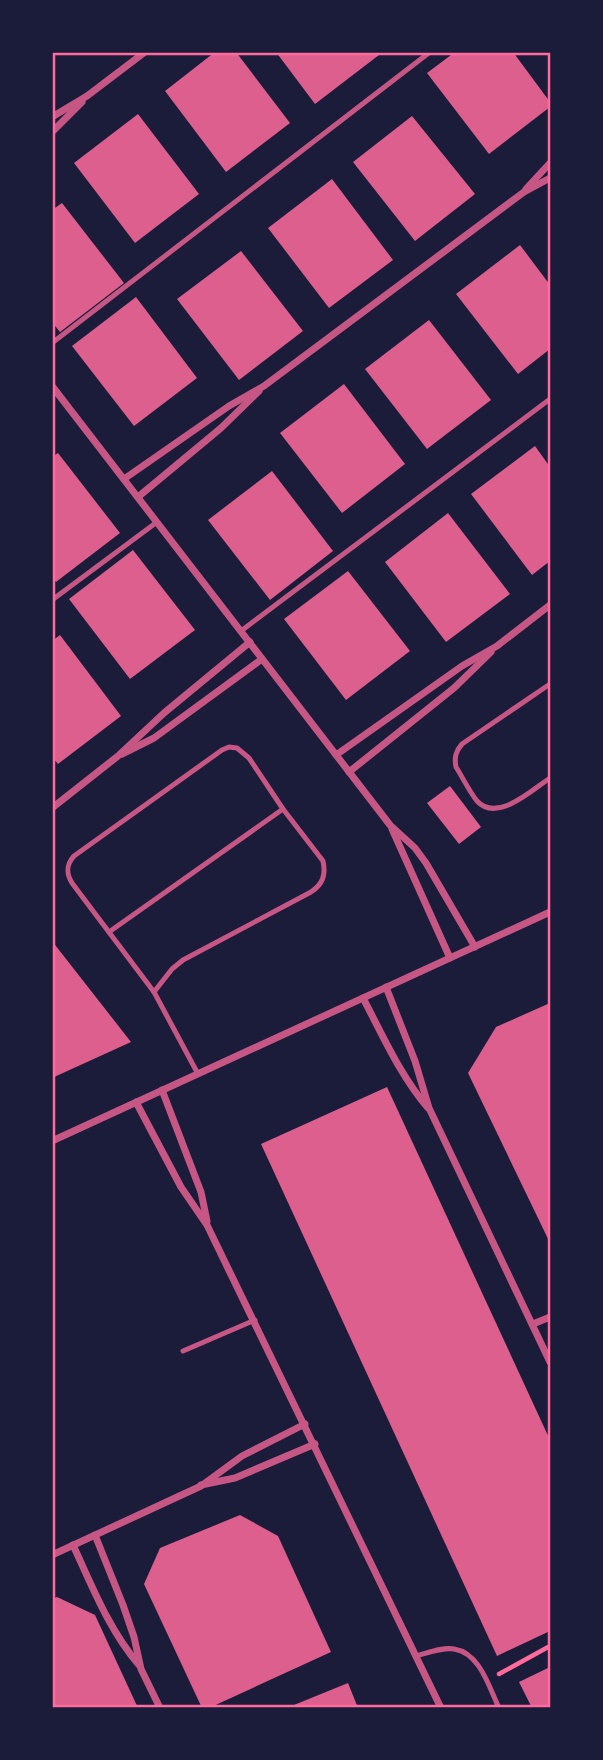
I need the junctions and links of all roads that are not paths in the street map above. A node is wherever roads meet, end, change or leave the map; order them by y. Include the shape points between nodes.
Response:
1 (145, 52) edge
2 (430, 52) edge
3 (87, 96) junction
4 (52, 117) edge
5 (52, 132) edge
6 (551, 163) edge
7 (551, 178) edge
8 (524, 192) junction
9 (52, 344) edge
10 (52, 386) edge
11 (264, 386) junction
12 (551, 399) edge
13 (124, 479) junction
14 (138, 497) junction
15 (157, 522) junction
16 (52, 600) edge
17 (551, 605) edge
18 (241, 631) junction
19 (250, 642) junction
20 (497, 646) junction
21 (262, 659) junction
22 (551, 684) edge
23 (336, 755) junction
24 (118, 756) junction
25 (349, 772) junction
26 (551, 778) edge
27 (52, 808) edge
28 (283, 809) junction
29 (390, 825) junction
30 (551, 912) edge
31 (109, 932) junction
32 (475, 947) junction
33 (450, 958) junction
34 (387, 987) junction
35 (154, 992) junction
36 (363, 998) junction
37 (198, 1074) junction
38 (162, 1090) junction
39 (136, 1102) junction
40 (429, 1108) junction
41 (52, 1141) edge
42 (207, 1225) junction
43 (551, 1317) edge
44 (255, 1321) junction
45 (533, 1324) junction
46 (183, 1350) dead end
47 (550, 1358) edge
48 (305, 1424) junction
49 (315, 1444) junction
50 (201, 1486) junction
51 (95, 1535) junction
52 (73, 1545) junction
53 (52, 1555) edge
54 (416, 1656) junction
55 (141, 1668) junction
56 (160, 1707) edge
57 (441, 1707) edge
58 (499, 1707) edge

1 - 3 street
2 - 9 lane
3 - 4 street
3 - 5 street
6 - 8 street
7 - 8 street
8 - 11 street
10 - 13 street
11 - 13 street
11 - 14 street
12 - 18 lane
13 - 14 street
14 - 15 street
15 - 16 lane
15 - 18 street
17 - 20 street
18 - 19 street
19 - 21 street
19 - 24 street
20 - 23 street
20 - 25 street via 454,688
21 - 23 street
21 - 24 street via 153,738
22 - 26 lane via 462,744 455,761 476,799 490,809 507,806
23 - 25 street
24 - 27 street
25 - 29 street
28 - 31 lane
28 - 31 lane via 243,752 229,747 222,750 69,862 68,877
28 - 35 lane via 323,861 325,870 318,887 183,960
29 - 32 street via 426,863
29 - 33 street
30 - 32 street
31 - 35 lane
32 - 33 street
33 - 34 street
34 - 36 street
34 - 40 street
35 - 37 lane
36 - 37 street
36 - 40 street via 400,1069
37 - 38 street
38 - 39 street
38 - 42 street via 201,1192
39 - 41 street
39 - 42 street via 181,1187
40 - 45 street
42 - 44 street
43 - 45 street
44 - 46 lane
44 - 48 street
45 - 47 street
48 - 49 street
48 - 50 street via 242,1456
49 - 50 street via 235,1478
49 - 54 street
50 - 51 street
51 - 52 street
51 - 55 street via 123,1605
52 - 53 street
52 - 55 street via 111,1626
54 - 57 street
54 - 58 lane via 440,1650 464,1652 474,1659
55 - 56 street

